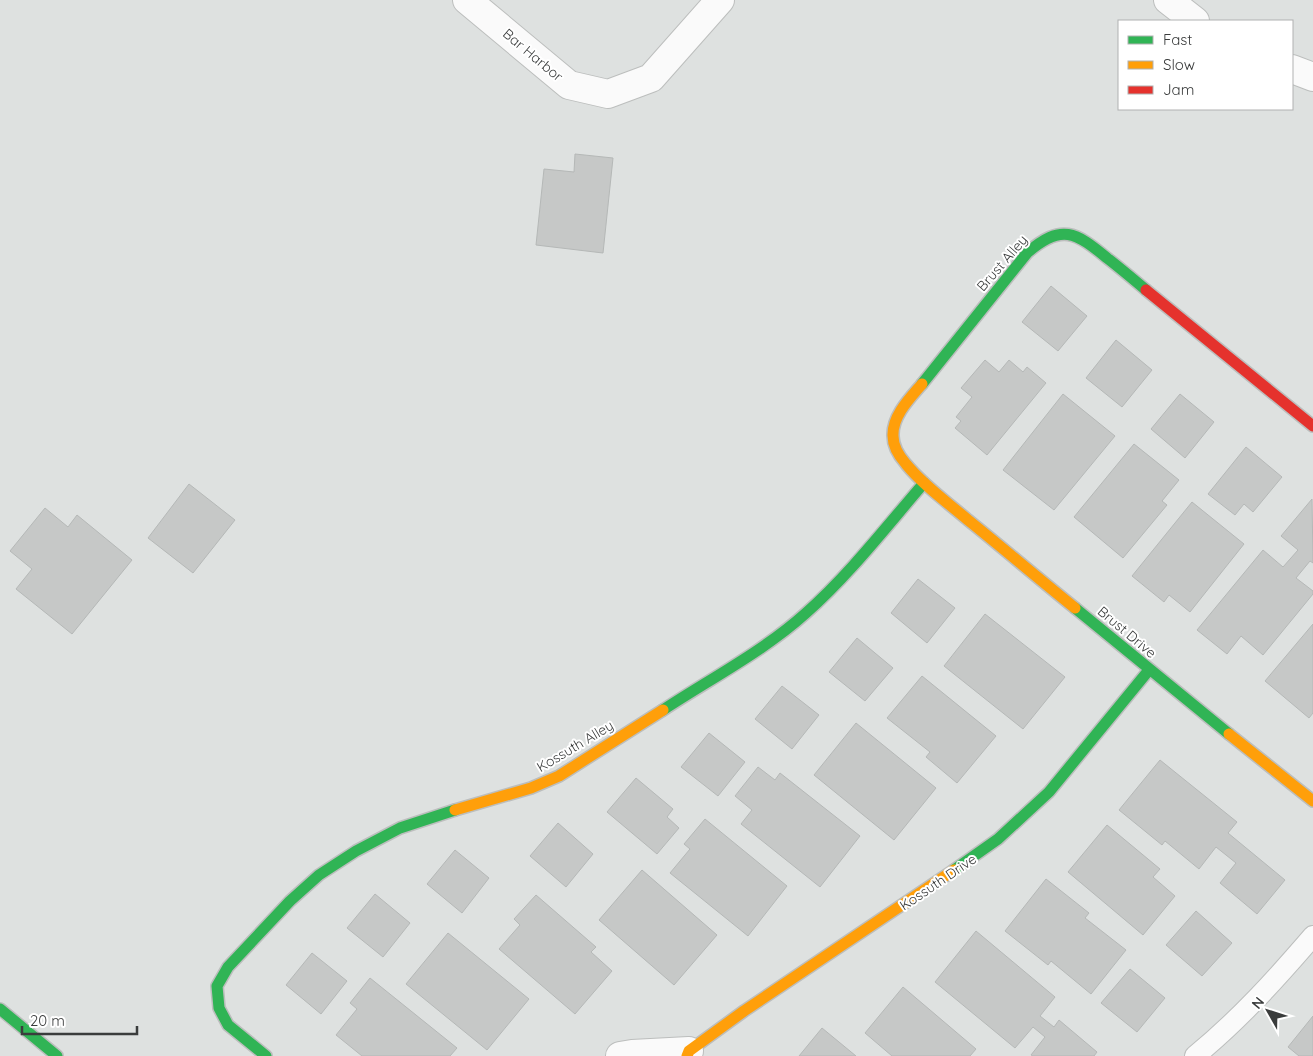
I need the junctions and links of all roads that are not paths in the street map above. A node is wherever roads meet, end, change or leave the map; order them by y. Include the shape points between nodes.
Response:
1 (467, 0) edge
2 (720, 0) edge
3 (1168, 0) edge
4 (1194, 20) edge
5 (1293, 69) edge
6 (1313, 77) edge
7 (1313, 426) edge
8 (924, 483) junction
9 (1149, 670) junction
10 (1313, 801) edge
11 (1313, 936) edge
12 (0, 1009) edge
13 (688, 1054) edge
14 (57, 1056) edge
15 (266, 1056) edge
16 (620, 1056) edge
17 (1195, 1056) edge

1 - 2 street, Bar Harbor via 569,85 608,94 651,78
3 - 4 street
5 - 6 street
7 - 8 street, Brust Alley via 1094,247 1078,236 1052,235 1027,253 898,415 892,430 894,446 901,459
8 - 9 street, Brust Drive
8 - 15 street, Kossuth Alley via 835,585 770,641 559,776 531,788 400,828 356,850 319,875 245,948 217,986 219,1008 228,1025
9 - 10 street, Brust Drive
9 - 13 street, Kossuth Drive via 1048,792 980,853 744,1011
11 - 17 lane via 1228,1029
12 - 14 street
13 - 16 street, Kossuth Drive

